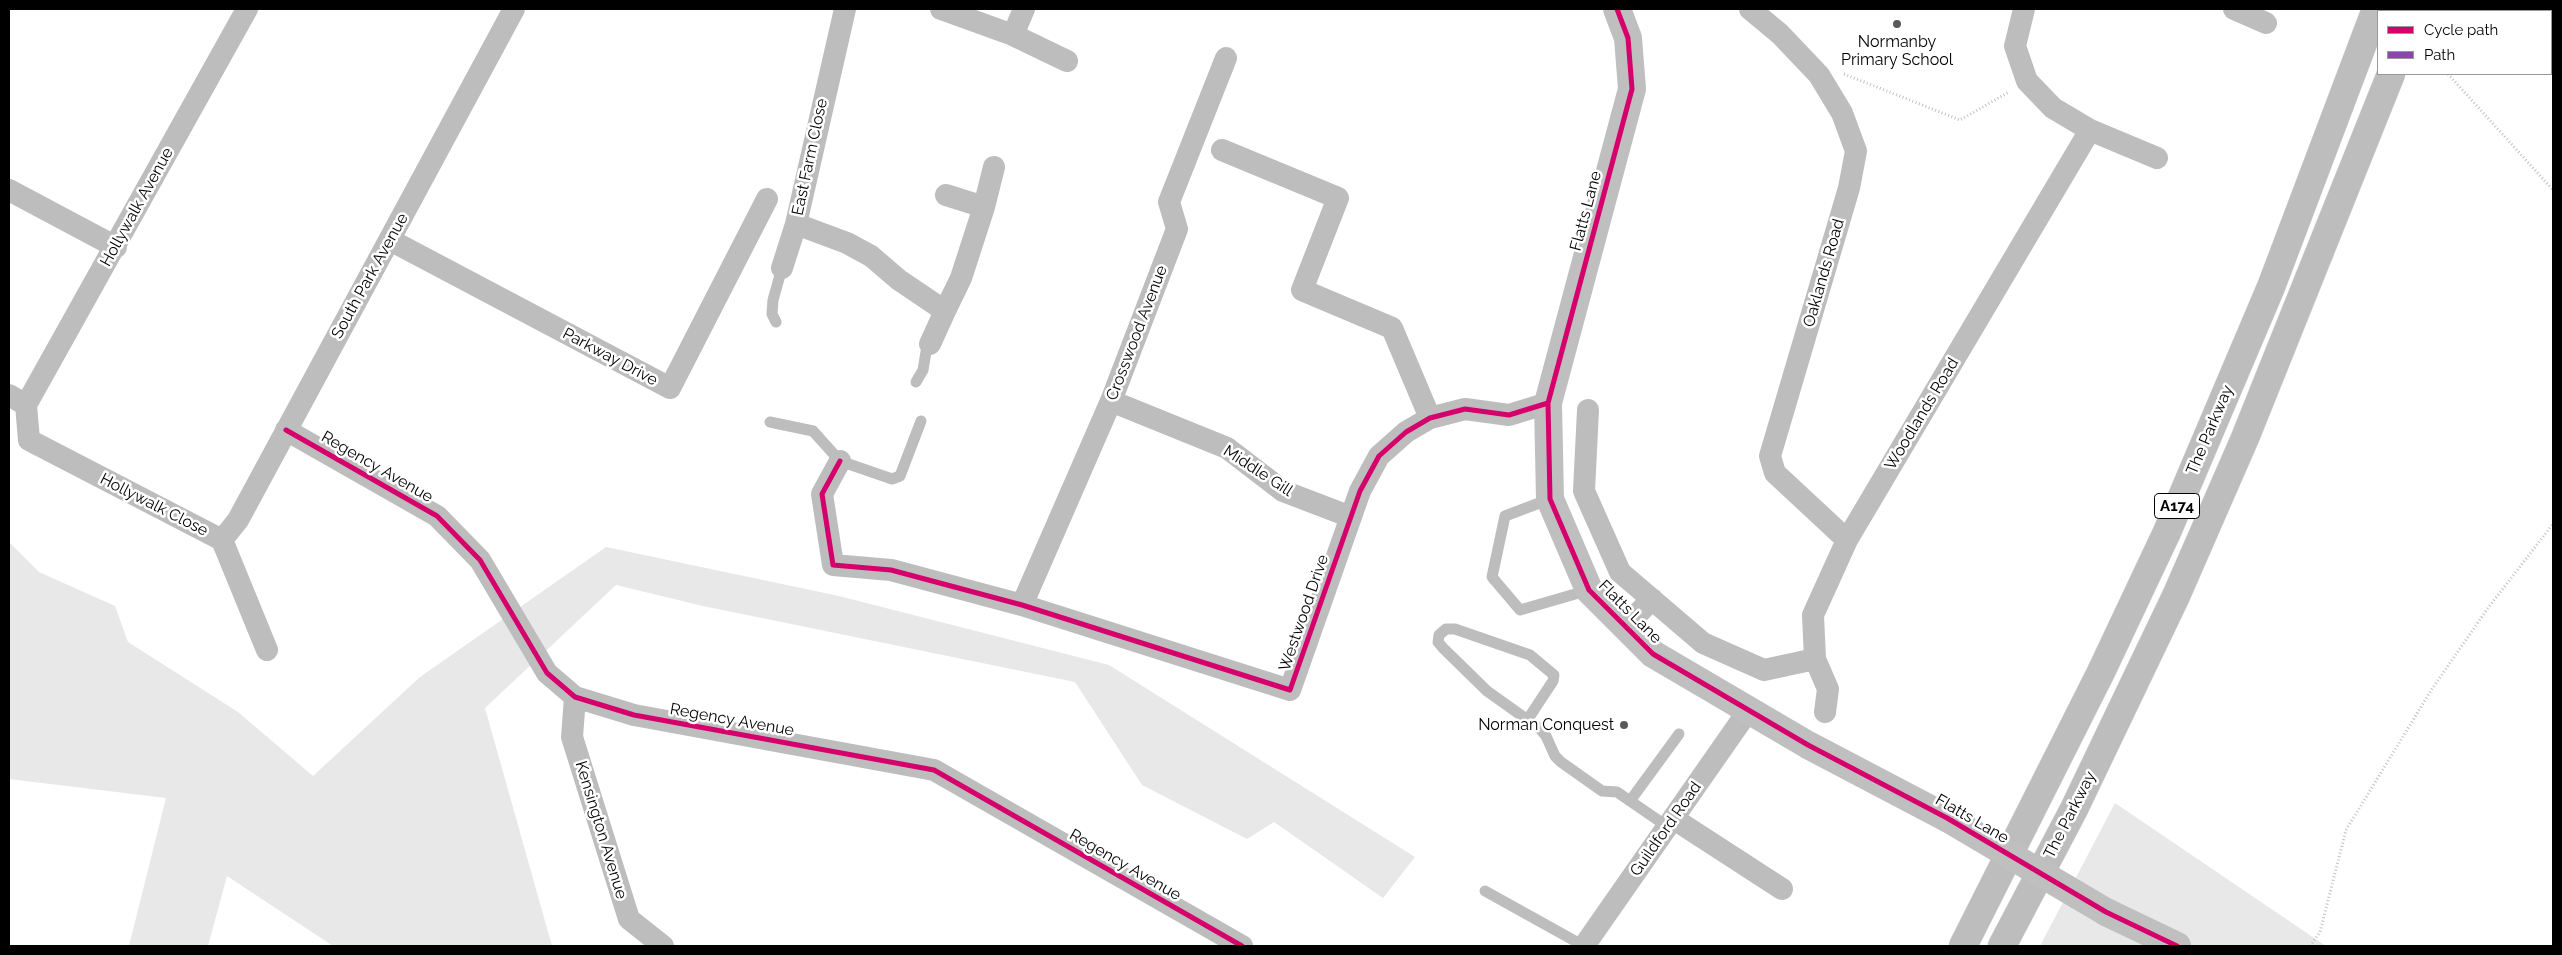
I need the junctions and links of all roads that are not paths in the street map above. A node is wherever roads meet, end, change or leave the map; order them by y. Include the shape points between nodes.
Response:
1 (247, 9) edge
2 (514, 9) edge
3 (845, 9) edge
4 (941, 9) edge
5 (1024, 9) edge
6 (1616, 9) edge
7 (1750, 9) edge
8 (2024, 9) edge
9 (2234, 9) edge
10 (2376, 9) edge
11 (2266, 23) dead end
12 (1013, 35) junction
13 (1226, 58) dead end
14 (1067, 61) dead end
15 (2388, 82) edge
16 (2090, 130) junction
17 (1222, 150) dead end
18 (2157, 158) dead end
19 (994, 167) dead end
20 (9, 190) edge
21 (946, 195) dead end
22 (767, 200) dead end
23 (984, 207) junction
24 (796, 224) junction
25 (390, 240) junction
26 (116, 247) junction
27 (782, 268) joint
28 (945, 311) junction
29 (776, 322) dead end
30 (930, 344) joint
31 (916, 382) dead end
32 (17, 400) edge
33 (1111, 400) junction
34 (1548, 403) junction
35 (1588, 410) dead end
36 (1430, 418) junction
37 (921, 421) dead end
38 (770, 422) dead end
39 (286, 430) junction
40 (840, 462) junction
41 (1550, 499) junction
42 (1351, 517) junction
43 (222, 540) junction
44 (1847, 540) junction
45 (1589, 590) junction
46 (1652, 599) junction
47 (1022, 605) junction
48 (1626, 627) junction
49 (267, 650) dead end
50 (1815, 659) junction
51 (575, 697) junction
52 (1748, 711) junction
53 (1825, 712) dead end
54 (1528, 719) junction
55 (1679, 734) dead end
56 (1630, 801) junction
57 (1671, 823) junction
58 (1782, 889) dead end
59 (1484, 891) dead end
60 (663, 946) edge
61 (1242, 946) edge
62 (1584, 946) edge
63 (1963, 946) edge
64 (2002, 946) edge
65 (2177, 946) edge

1 - 26 street, Hollywalk Avenue
2 - 25 street, South Park Avenue
3 - 24 street, East Farm Close
4 - 12 street
5 - 12 street
6 - 34 street, Flatts Lane via 1628,38 1632,89
7 - 44 street, Oaklands Road via 1780,34 1819,75 1842,112 1856,151 1849,188 1770,456 1775,473
8 - 16 street via 2015,46 2027,81 2053,108
9 - 11 street
10 - 63 highway, The Parkway / A174 via 2271,287 2166,532 2101,672
12 - 14 street
13 - 33 street, Crosswood Avenue via 1169,202 1177,229
15 - 64 highway, The Parkway / A174 via 2245,438 2176,596 2074,809
16 - 18 street
16 - 44 street, Woodlands Road
17 - 36 street via 1338,198 1302,290 1392,328
19 - 23 street
20 - 26 street
21 - 23 street
22 - 25 street, Parkway Drive via 670,388
23 - 28 street via 961,278
24 - 27 street
24 - 28 street, East Farm Close via 847,243 871,256
25 - 39 street, South Park Avenue
26 - 32 street, Hollywalk Avenue
27 - 29 lane via 773,300 772,314
28 - 30 street
30 - 31 lane
32 - 43 street, Hollywalk Close via 29,440
33 - 42 street, Middle Gill via 1227,448 1283,492
33 - 47 street, Crosswood Avenue
34 - 36 street, Westwood Drive via 1509,415 1465,408
34 - 41 street, Flatts Lane
35 - 46 street via 1584,491 1620,572
36 - 42 street, Westwood Drive via 1406,432 1379,456 1360,491
37 - 40 lane via 897,479
38 - 40 lane via 813,431
39 - 43 street, South Park Avenue via 238,520
39 - 51 street, Regency Avenue via 437,516 480,560 547,673
40 - 47 street via 822,494 833,565 892,570
41 - 45 street, Flatts Lane
41 - 45 lane via 1506,516 1492,577 1520,610
42 - 47 street, Westwood Drive via 1290,690
43 - 49 street, Hollywalk Close
44 - 50 street, Woodlands Road via 1813,615
45 - 48 street, Flatts Lane
46 - 48 street
46 - 50 street via 1703,643 1764,670
48 - 52 street, Flatts Lane via 1653,654
50 - 53 street, Woodlands Road via 1828,689
51 - 60 street, Kensington Avenue via 572,737 629,919
51 - 61 street, Regency Avenue via 634,715 934,770
52 - 57 street, Guildford Road
52 - 65 street, Flatts Lane, bridge via 1947,818 2106,912
54 - 54 lane via 1487,691 1442,648 1438,642 1439,635 1446,629 1454,629 1530,655 1554,675
54 - 56 lane via 1546,736 1551,750 1561,762 1602,792 1617,792
55 - 56 lane
56 - 57 lane
57 - 58 street
57 - 62 street, Guildford Road
59 - 62 lane

